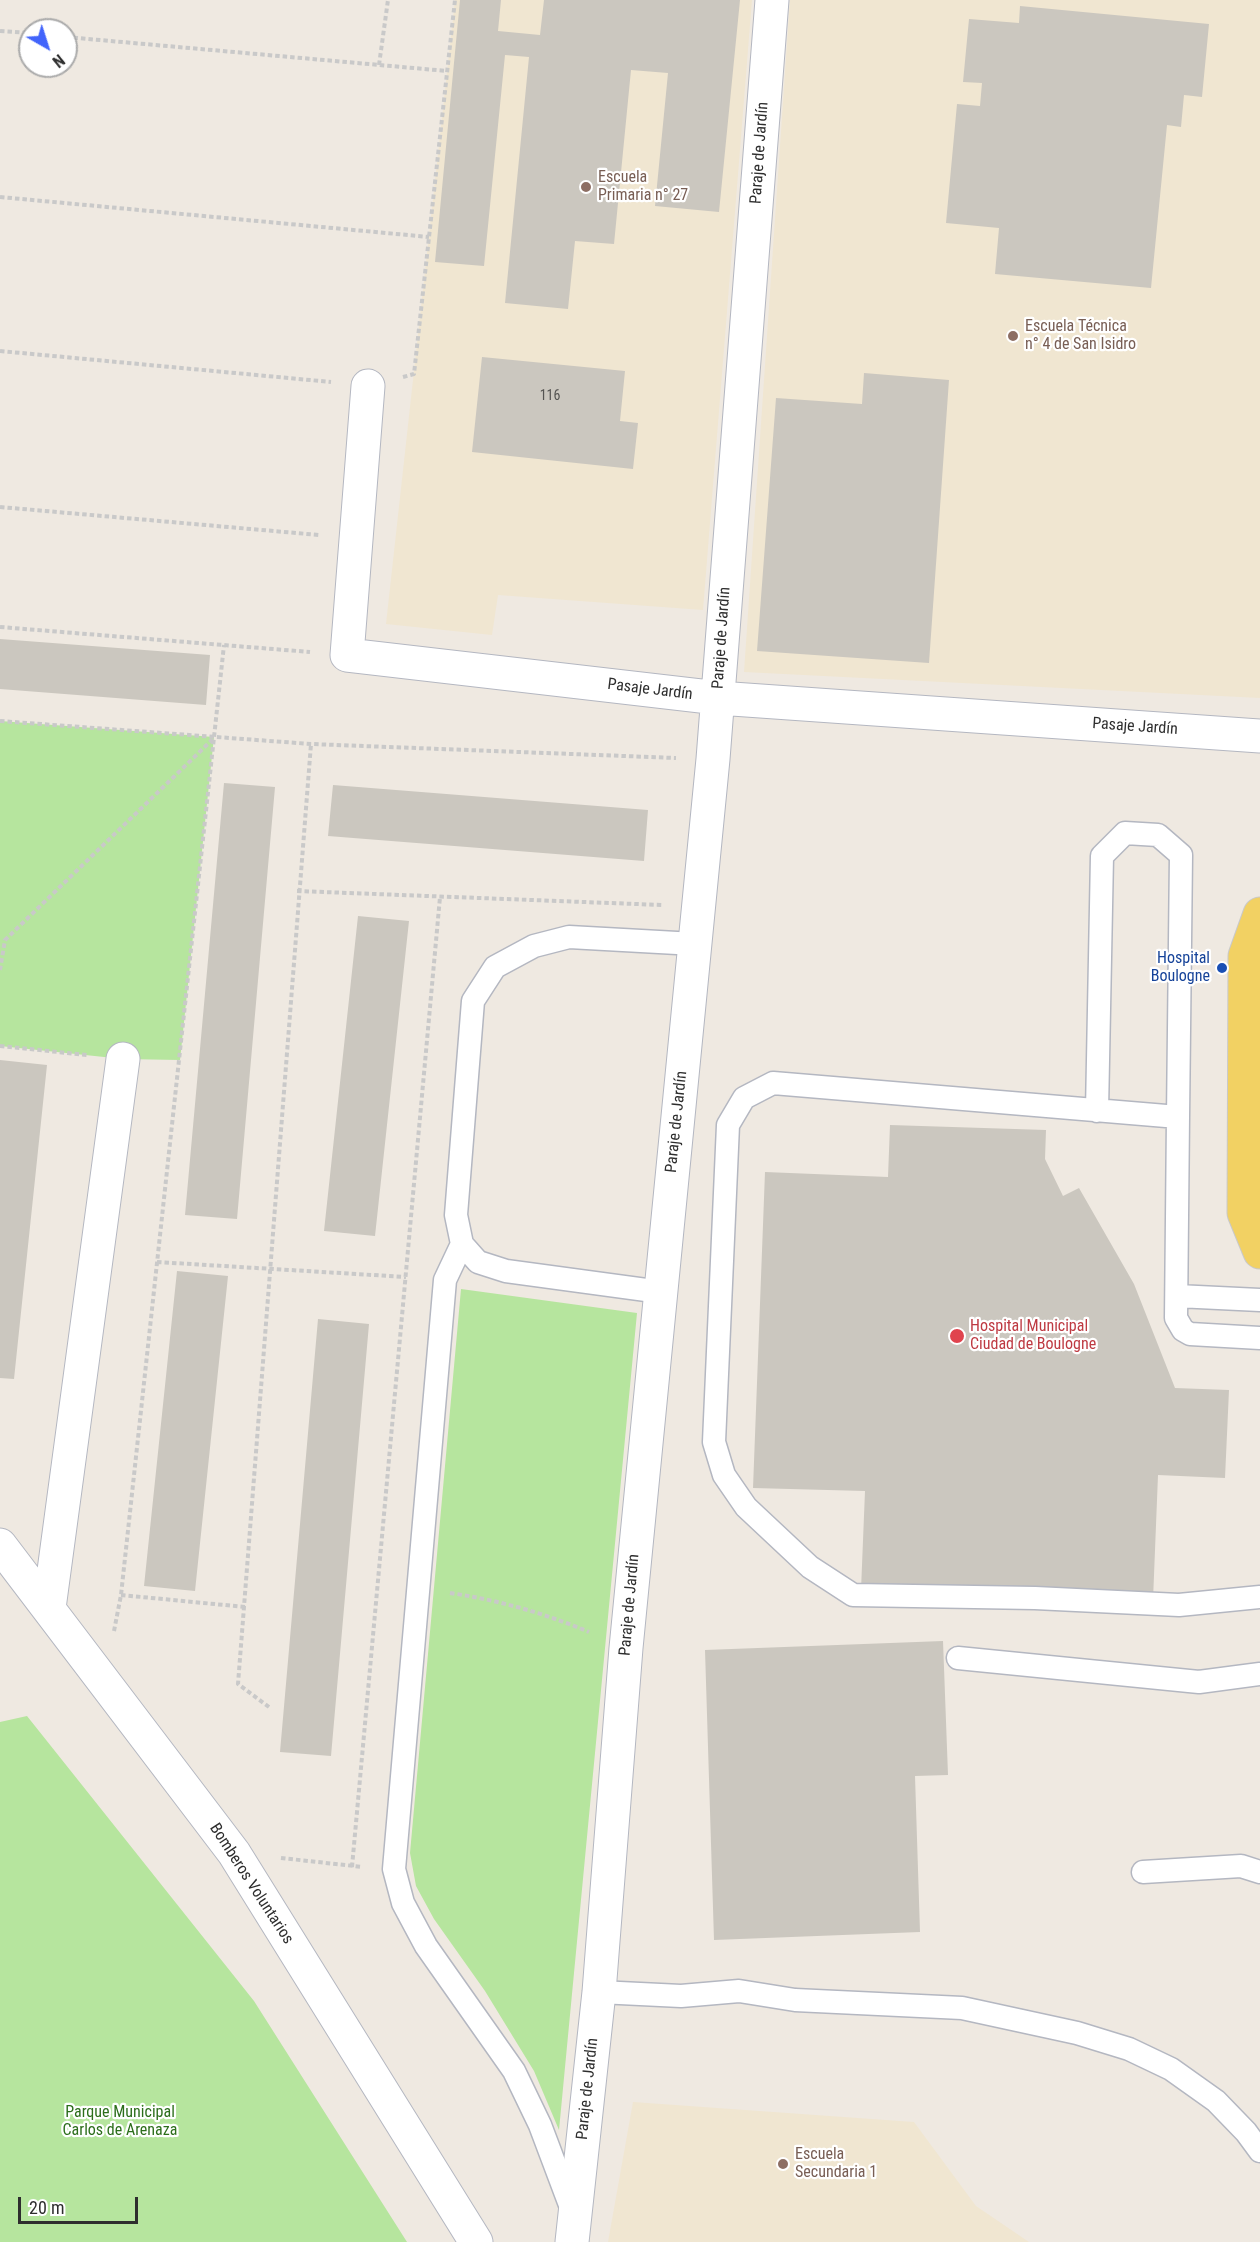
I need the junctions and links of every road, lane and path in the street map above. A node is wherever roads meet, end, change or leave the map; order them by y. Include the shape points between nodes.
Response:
1 (388, 0) edge
2 (454, 0) edge
3 (772, 0) edge
4 (0, 31) edge
5 (18, 32) edge
6 (78, 37) edge
7 (379, 65) junction
8 (447, 71) junction
9 (0, 196) edge
10 (429, 237) junction
11 (0, 351) edge
12 (368, 386) junction
13 (0, 507) edge
14 (356, 539) junction
15 (0, 627) edge
16 (224, 645) junction
17 (347, 655) junction
18 (718, 698) junction
19 (0, 722) edge
20 (1260, 736) edge
21 (214, 737) junction
22 (310, 744) junction
23 (713, 759) junction
24 (297, 891) junction
25 (440, 897) junction
26 (698, 906) junction
27 (1260, 914) edge
28 (695, 944) junction
29 (0, 970) edge
30 (0, 1046) edge
31 (123, 1059) joint
32 (1097, 1111) junction
33 (1178, 1117) junction
34 (462, 1244) junction
35 (1260, 1252) edge
36 (157, 1262) junction
37 (269, 1269) junction
38 (406, 1277) junction
39 (661, 1292) junction
40 (1177, 1296) junction
41 (1260, 1300) edge
42 (1260, 1338) edge
43 (0, 1545) edge
44 (377, 1588) junction
45 (417, 1589) junction
46 (121, 1595) junction
47 (1260, 1597) edge
48 (245, 1607) junction
49 (49, 1608) junction
50 (626, 1648) junction
51 (958, 1658) dead end
52 (1260, 1674) edge
53 (104, 1680) junction
54 (269, 1707) dead end
55 (234, 1853) junction
56 (352, 1867) junction
57 (394, 1869) junction
58 (1143, 1872) dead end
59 (1260, 1872) edge
60 (599, 1992) junction
61 (1260, 2151) edge
62 (573, 2229) edge
63 (476, 2242) edge

1 - 7 path
2 - 8 path
3 - 18 street, Paraje de Jardín
4 - 5 path
6 - 7 path
7 - 8 path
8 - 10 path
9 - 10 path
10 - 12 path via 414,374
11 - 12 path
12 - 14 street
13 - 14 path
14 - 17 street
15 - 16 path
16 - 17 path
16 - 21 path
17 - 18 street, Pasaje Jardín
18 - 20 street, Pasaje Jardín
18 - 23 street, Paraje de Jardín
19 - 21 path
21 - 22 path
21 - 29 path via 5,940
21 - 36 path
22 - 23 path
22 - 24 path
23 - 26 street, Paraje de Jardín
24 - 25 path
24 - 37 path
25 - 26 path
25 - 38 path
26 - 28 street, Paraje de Jardín
27 - 35 main road via 1245,956 1244,1201 1244,1213
28 - 34 lane via 569,937 534,946 495,967 473,1001 456,1215
28 - 39 street, Paraje de Jardín
30 - 31 path
31 - 49 street
32 - 33 lane
32 - 33 lane via 1102,856 1125,833 1158,835 1181,855
32 - 47 lane via 772,1083 744,1098 728,1125 714,1442 724,1475 746,1507 810,1567 853,1595 1179,1605
33 - 40 lane
34 - 39 lane via 478,1262 506,1271
34 - 45 lane via 445,1280
36 - 37 path
36 - 46 path
37 - 38 path
37 - 48 path
38 - 44 path
39 - 50 street, Paraje de Jardín
40 - 41 lane
40 - 42 lane via 1176,1318 1190,1334
43 - 49 street, Bomberos Voluntarios
44 - 45 path
44 - 56 path
45 - 50 path via 482,1598 545,1614
45 - 57 lane
46 - 48 path
46 - 53 path
48 - 54 path via 238,1684
49 - 53 street, Bomberos Voluntarios
50 - 60 street, Paraje de Jardín
51 - 52 lane via 1199,1682
53 - 55 street, Bomberos Voluntarios
55 - 56 path
55 - 63 street, Bomberos Voluntarios
56 - 57 path
57 - 62 lane via 403,1903 426,1946 514,2071 540,2125
58 - 59 lane via 1241,1866
60 - 61 lane via 681,1996 739,1991 795,2000 962,2008 1077,2033 1129,2049 1171,2069 1216,2101
60 - 62 street, Paraje de Jardín

